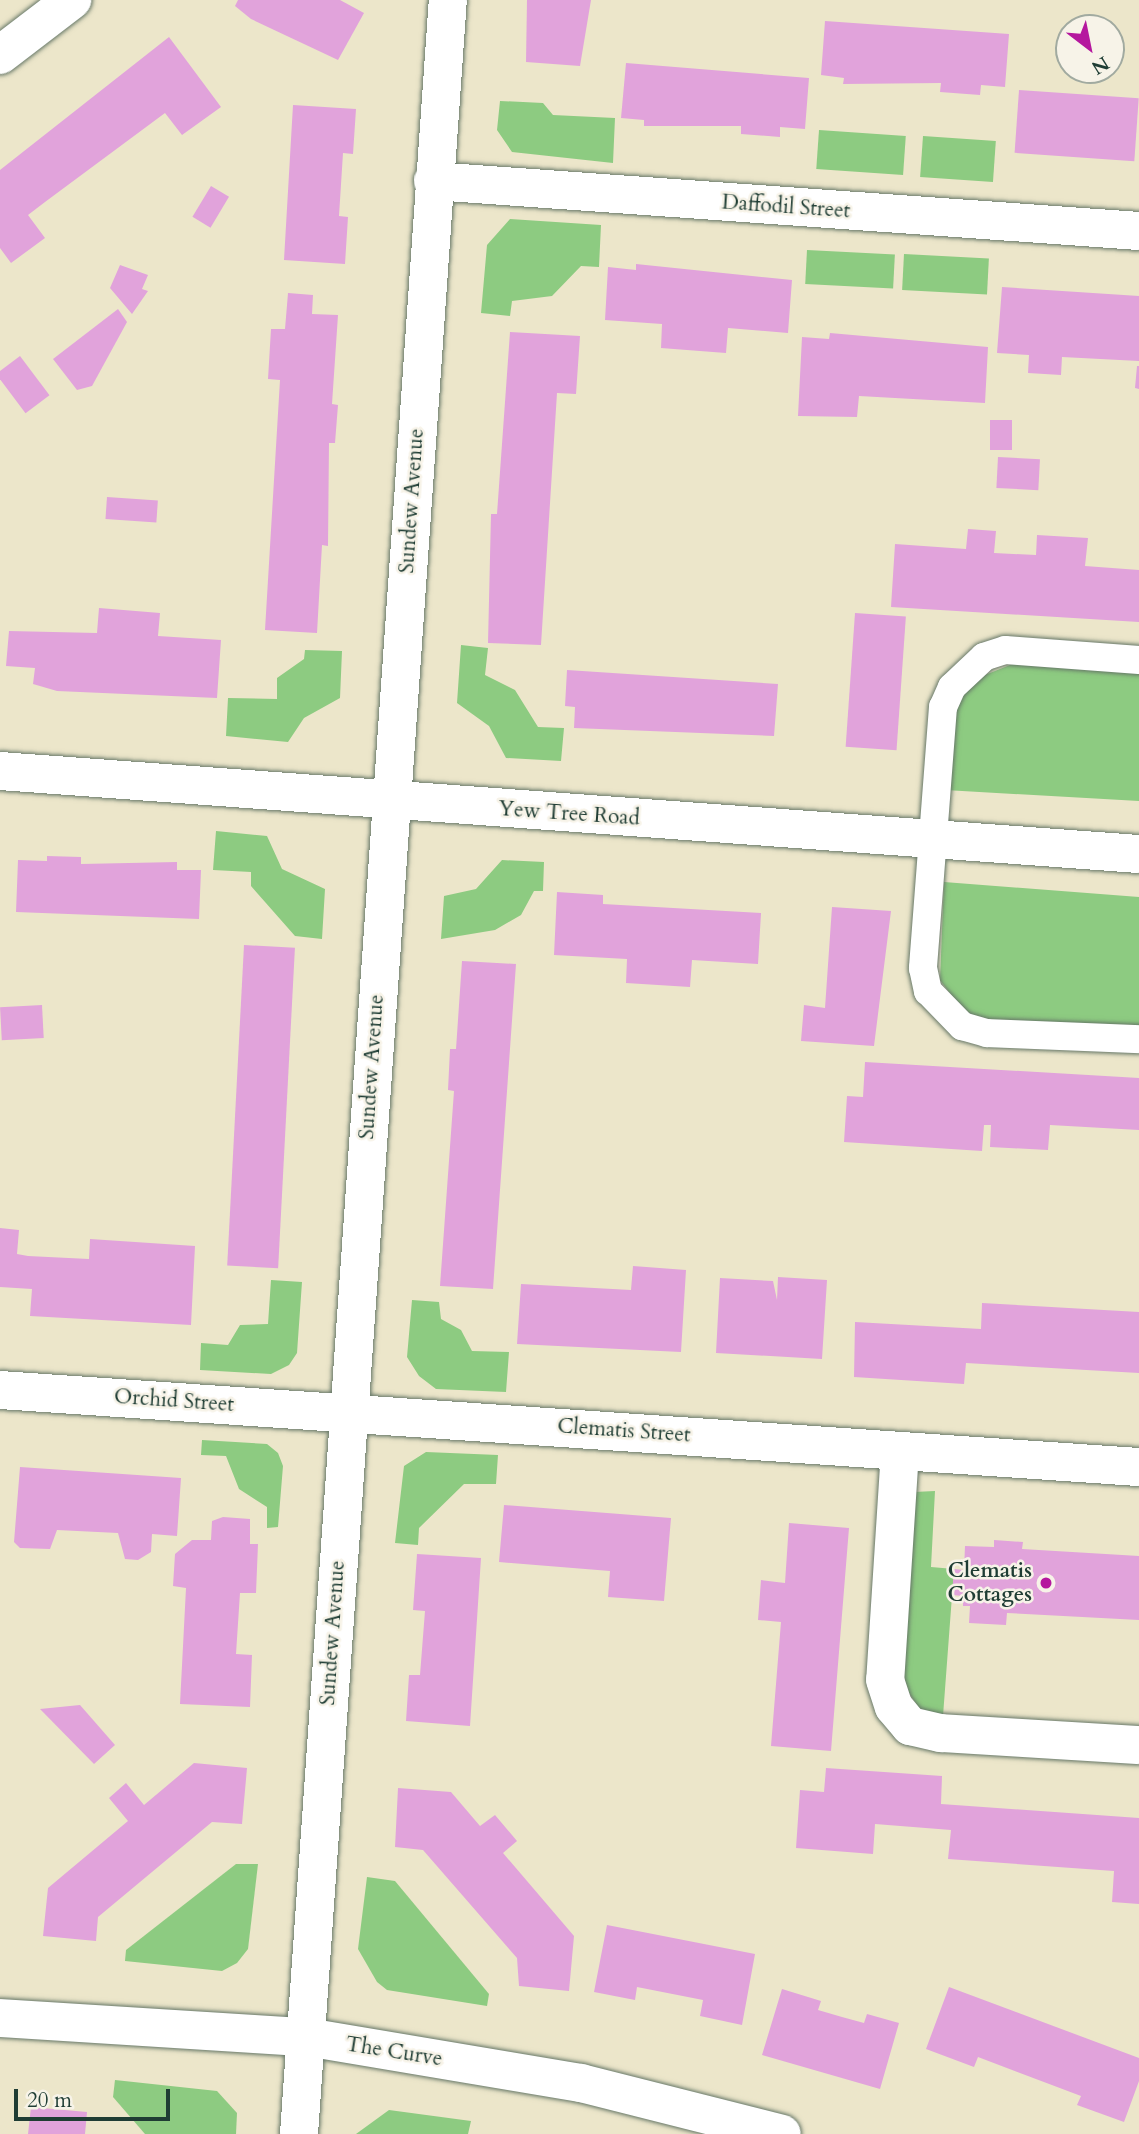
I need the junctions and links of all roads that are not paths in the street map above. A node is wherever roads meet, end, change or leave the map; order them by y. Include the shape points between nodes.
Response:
1 (72, 0) edge
2 (448, 0) edge
3 (0, 55) edge
4 (433, 181) junction
5 (1139, 231) edge
6 (1139, 660) edge
7 (0, 771) edge
8 (391, 802) junction
9 (933, 841) junction
10 (1139, 854) edge
11 (1139, 1039) edge
12 (0, 1390) edge
13 (348, 1412) junction
14 (900, 1451) junction
15 (1139, 1466) edge
16 (1139, 1745) edge
17 (0, 2018) edge
18 (306, 2037) junction
19 (299, 2134) edge
20 (782, 2134) edge

1 - 3 street
2 - 4 street, Sundew Avenue
4 - 5 street, Daffodil Street
4 - 8 street, Sundew Avenue
6 - 9 lane via 1005,650 965,671 943,707
7 - 8 street, Yew Tree Road
8 - 9 street, Yew Tree Road
8 - 13 street, Sundew Avenue
9 - 10 street, Yew Tree Road
9 - 11 lane via 923,968 928,991 945,1014 987,1033
12 - 13 street, Orchid Street
13 - 14 street, Clematis Street
13 - 18 street, Sundew Avenue
14 - 15 street, Clematis Street
14 - 16 street via 886,1680 894,1707 910,1726 941,1733
17 - 18 street, The Curve
18 - 19 street, Sundew Avenue
18 - 20 street, The Curve via 581,2083

